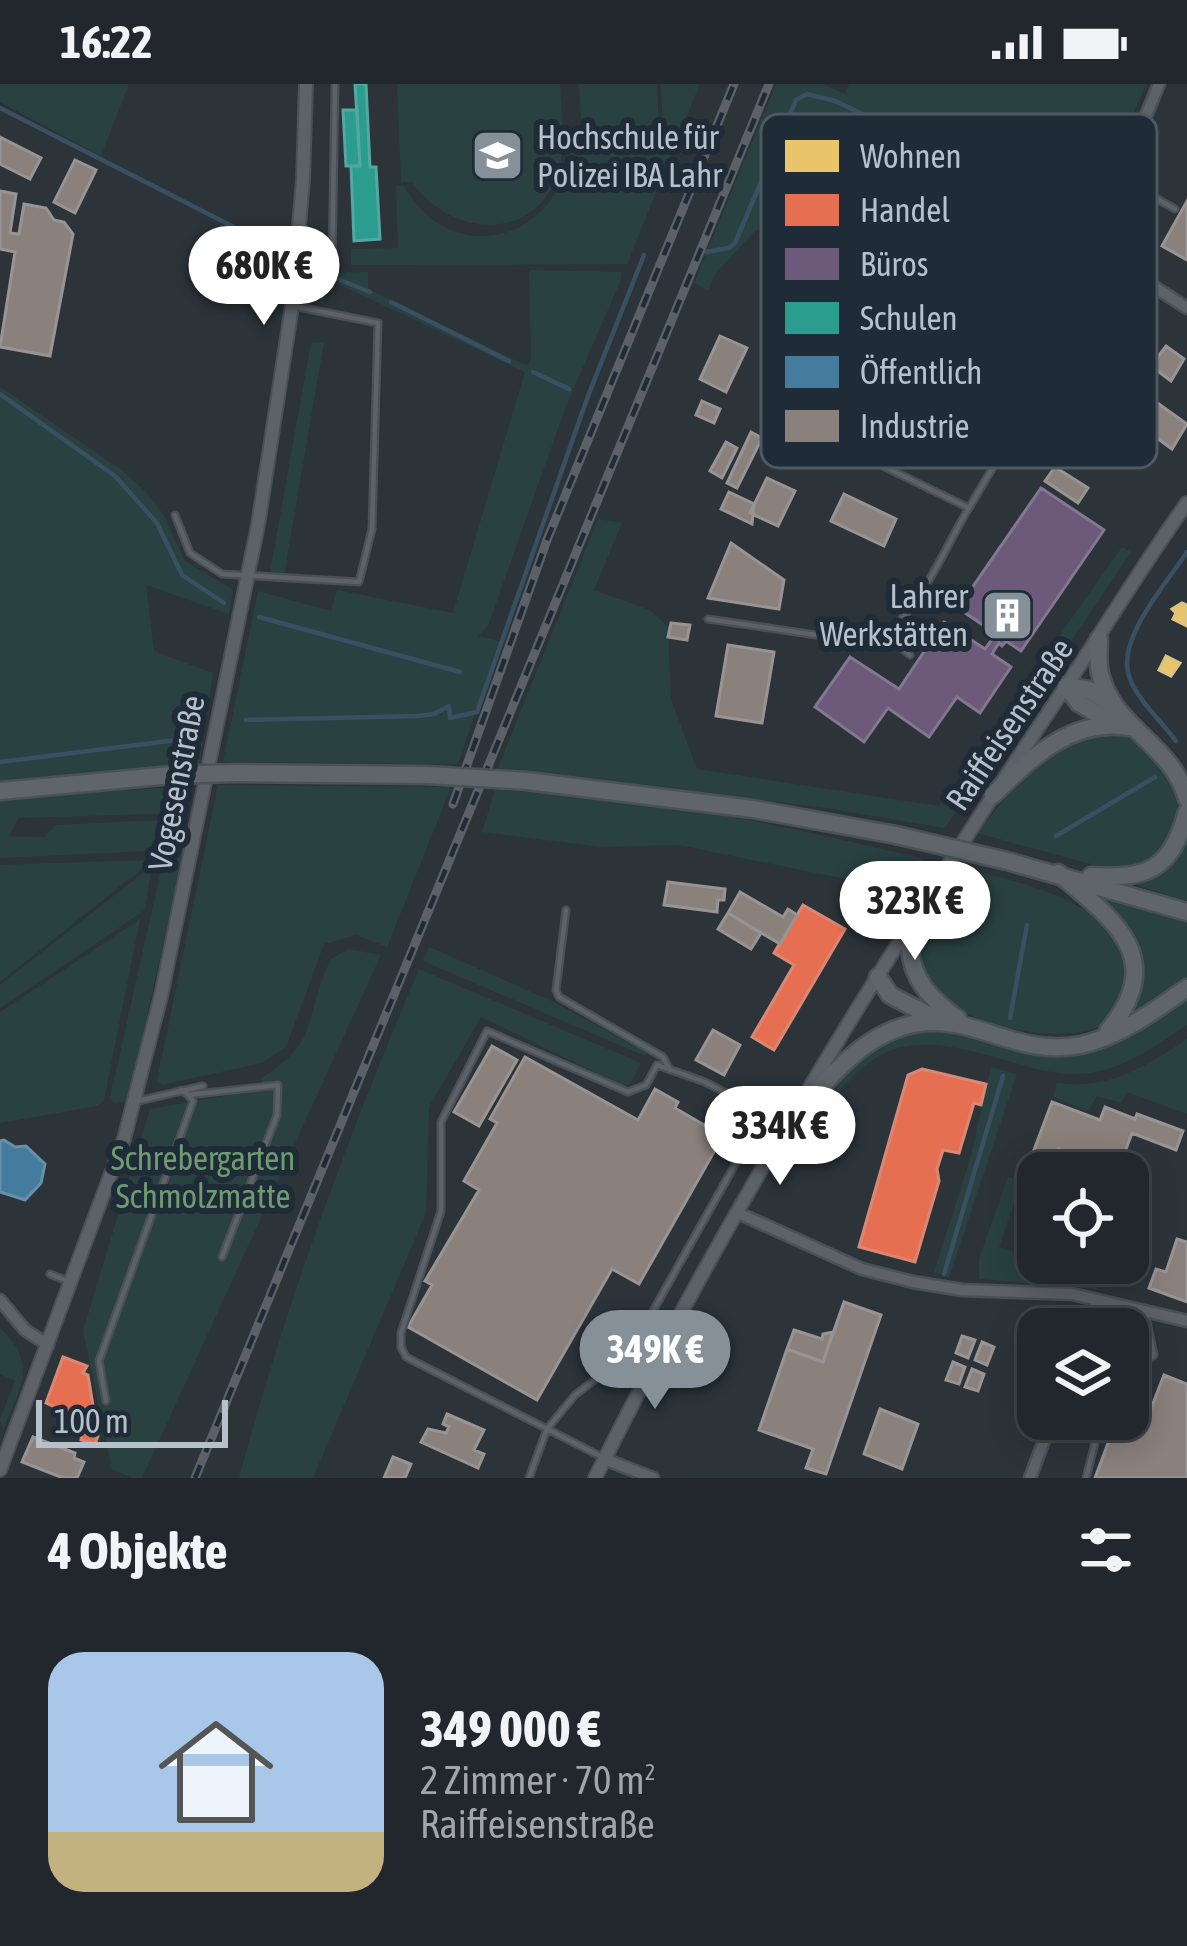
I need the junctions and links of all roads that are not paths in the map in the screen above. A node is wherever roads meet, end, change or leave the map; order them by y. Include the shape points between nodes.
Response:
1 (306, 84) edge
2 (335, 84) edge
3 (1159, 84) edge
4 (1147, 114) edge
5 (1157, 198) edge
6 (1175, 208) dead end
7 (332, 269) dead end
8 (1157, 288) edge
9 (292, 306) junction
10 (1187, 308) edge
11 (887, 468) edge
12 (993, 468) edge
13 (1187, 503) edge
14 (969, 508) junction
15 (175, 515) dead end
16 (246, 574) junction
17 (708, 619) dead end
18 (886, 636) junction
19 (1099, 639) junction
20 (910, 655) dead end
21 (1066, 686) junction
22 (1112, 714) junction
23 (0, 791) edge
24 (993, 795) junction
25 (1187, 799) edge
26 (1187, 812) edge
27 (1058, 873) junction
28 (566, 910) dead end
29 (1187, 912) edge
30 (910, 925) junction
31 (878, 977) junction
32 (1187, 988) edge
33 (932, 1000) junction
34 (938, 1019) junction
35 (964, 1023) junction
36 (1103, 1037) junction
37 (670, 1070) junction
38 (202, 1086) dead end
39 (181, 1090) junction
40 (807, 1093) junction
41 (188, 1095) junction
42 (135, 1102) junction
43 (762, 1112) junction
44 (793, 1117) junction
45 (738, 1213) junction
46 (222, 1257) dead end
47 (50, 1274) dead end
48 (73, 1283) junction
49 (0, 1300) edge
50 (1098, 1300) junction
51 (1095, 1308) edge
52 (1131, 1308) edge
53 (1149, 1312) edge
54 (1187, 1322) edge
55 (48, 1345) junction
56 (106, 1401) dead end
57 (547, 1429) junction
58 (1044, 1440) edge
59 (1096, 1440) edge
60 (604, 1459) junction
61 (0, 1470) edge
62 (530, 1478) edge
63 (595, 1478) edge
64 (653, 1478) edge
65 (1030, 1478) edge
66 (1086, 1478) edge

1 - 9 street, Vogesenstraße
2 - 7 lane
3 - 4 street
5 - 6 lane
8 - 10 street
9 - 16 street, Vogesenstraße
9 - 16 lane via 378,323 372,529 359,582
11 - 14 lane
12 - 14 lane
13 - 19 street, Raiffeisenstraße
14 - 18 lane
15 - 16 lane via 202,564
16 - 42 street, Vogesenstraße
17 - 18 lane via 832,640
18 - 20 lane
19 - 21 street, Raiffeisenstraße
19 - 22 main road
21 - 22 main road via 1079,703
21 - 24 street, Raiffeisenstraße
22 - 24 main road via 1052,743
22 - 25 main road via 1164,753
23 - 27 main road, bridge via 235,773 526,781 733,806
24 - 30 street, Raiffeisenstraße
26 - 27 main road via 1166,858 1144,874
27 - 29 main road
27 - 36 main road via 1112,918 1135,963 1127,1008
28 - 37 lane via 559,997 663,1058
30 - 31 street, Raiffeisenstraße
30 - 33 main road via 910,965
31 - 33 main road
31 - 34 main road via 890,995
31 - 40 street, Raiffeisenstraße
32 - 36 main road
33 - 35 main road
34 - 35 main road
34 - 44 main road via 865,1046
35 - 36 main road via 1040,1045
37 - 43 lane
37 - 57 lane via 657,1065 646,1085 628,1092 487,1031 441,1123 441,1211 401,1333 406,1357
38 - 39 lane
39 - 41 lane
39 - 42 lane
40 - 43 lane
40 - 44 street, Raiffeisenstraße
41 - 46 lane via 278,1085 277,1115
41 - 56 lane via 193,1101 99,1361
42 - 48 street, Vogesenstraße
43 - 57 lane via 644,1327
44 - 45 street, Raiffeisenstraße
45 - 50 street via 862,1269 914,1282
45 - 60 street, Raiffeisenstraße
47 - 48 lane
48 - 55 street, Vogesenstraße
49 - 55 street
50 - 51 street
50 - 52 street
53 - 54 street
55 - 61 street, Vogesenstraße
57 - 60 lane
57 - 62 lane
58 - 65 street
59 - 66 lane
60 - 63 street, Raiffeisenstraße
60 - 64 street

